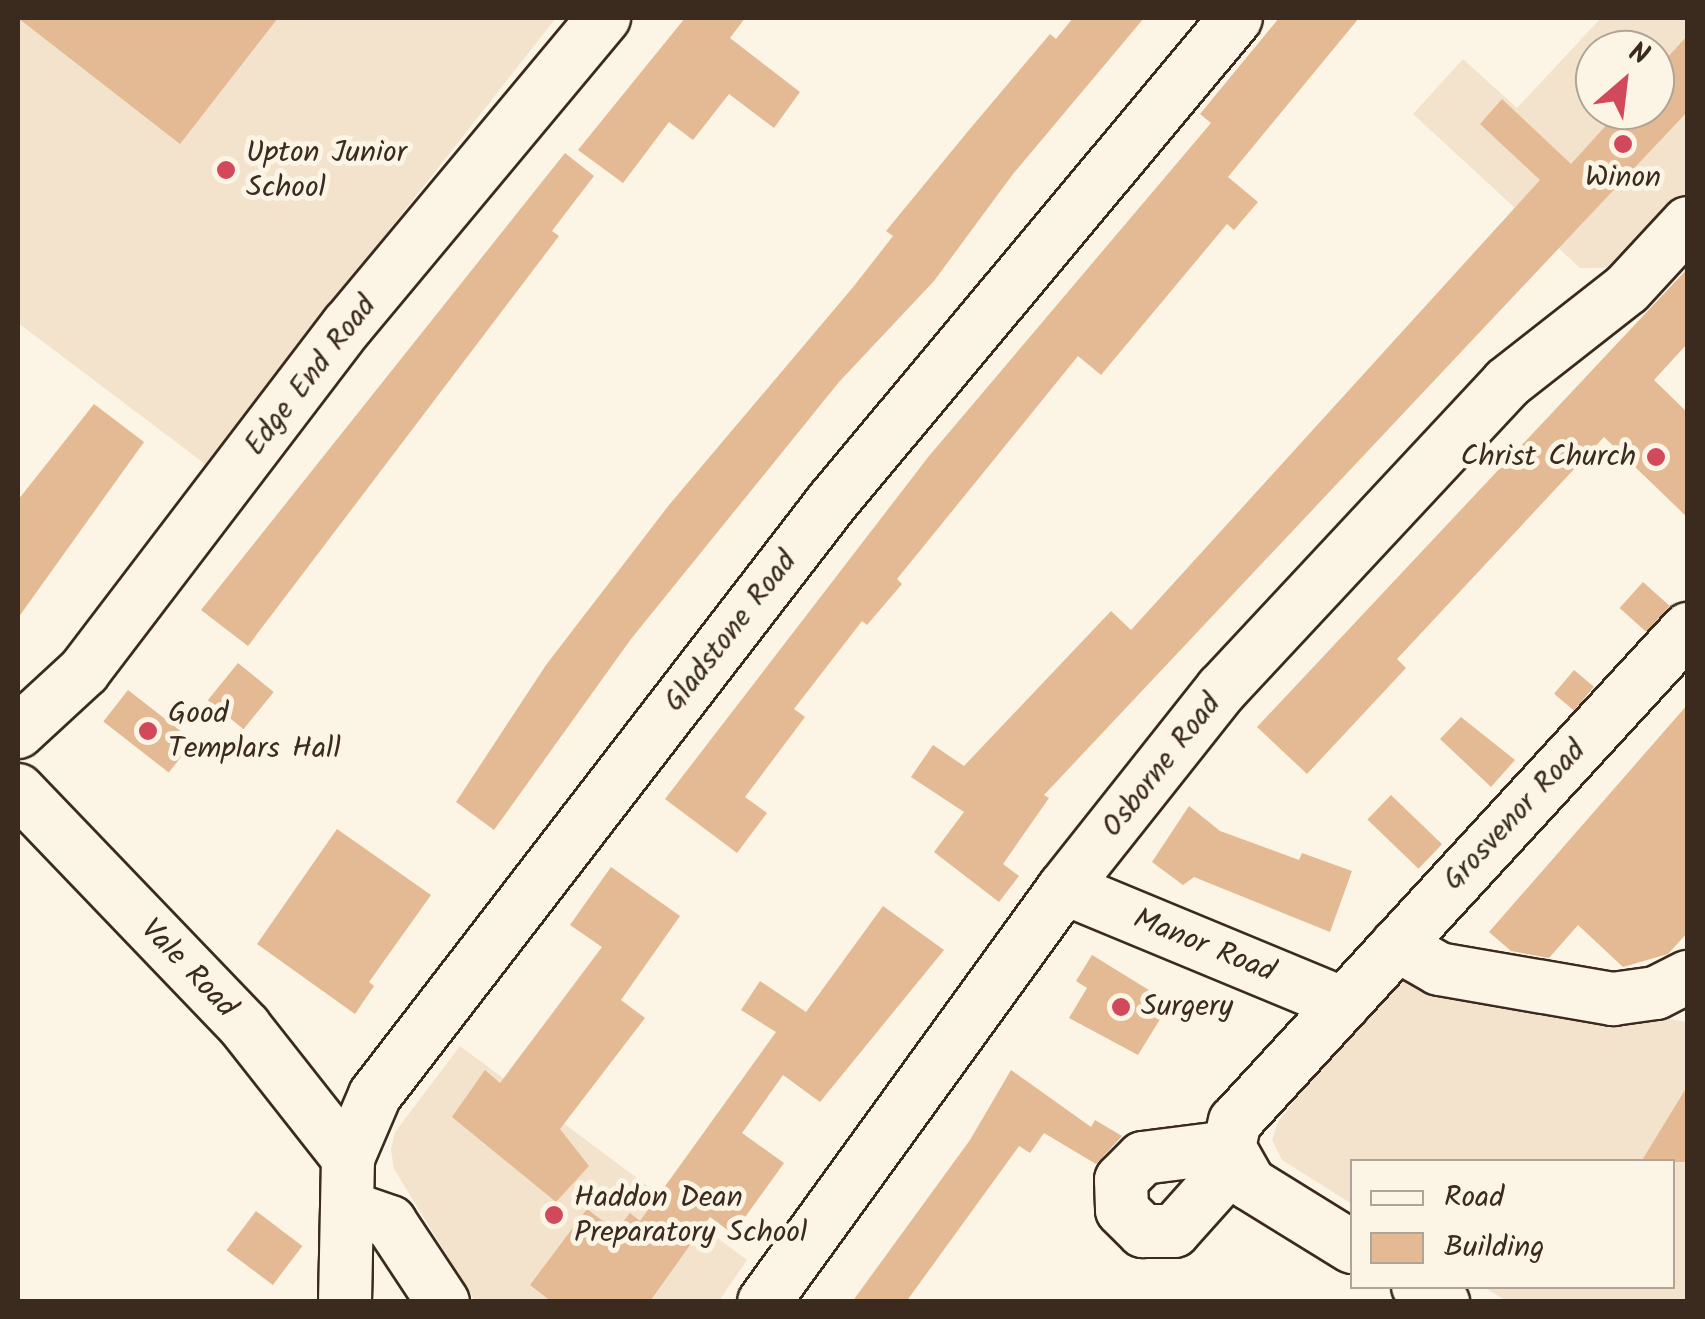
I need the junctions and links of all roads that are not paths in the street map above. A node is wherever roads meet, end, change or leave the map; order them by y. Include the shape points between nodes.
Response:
1 (604, 18) edge
2 (1236, 18) edge
3 (1688, 223) edge
4 (1688, 629) edge
5 (18, 732) edge
6 (18, 790) edge
7 (1064, 888) junction
8 (1397, 945) junction
9 (1688, 978) edge
10 (1344, 1004) junction
11 (347, 1182) junction
12 (1350, 1246) edge
13 (346, 1302) edge
14 (443, 1302) edge
15 (764, 1302) edge

1 - 5 street, Edge End Road via 348,325 84,671
2 - 11 street, Gladstone Road via 820,517 375,1095
3 - 7 street, Osborne Road via 1626,289 1507,384 1222,688
4 - 8 street, Grosvenor Road
6 - 11 street, Vale Road via 245,1027
7 - 10 street, Manor Road
7 - 15 street, Osborne Road
8 - 9 street via 1438,969 1612,998 1656,993
8 - 10 street, Grosvenor Road
10 - 12 street, Grosvenor Road via 1235,1122 1232,1156 1250,1184
11 - 13 street, Gladstone Road
11 - 14 street, Vale Road via 390,1222

